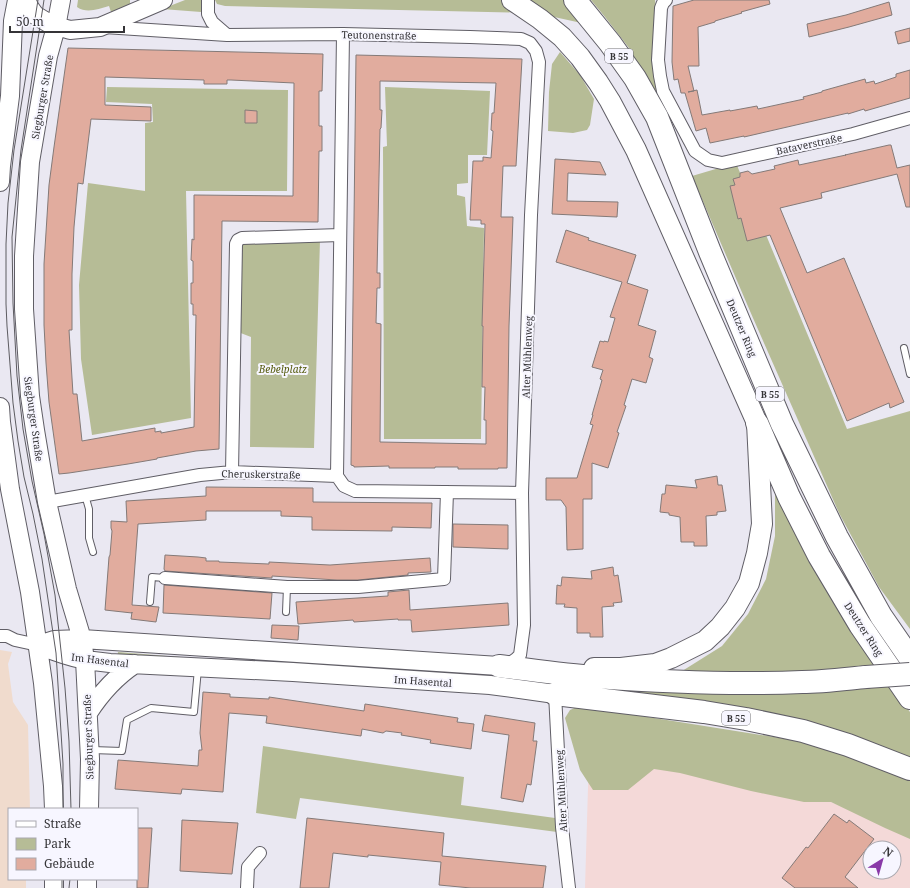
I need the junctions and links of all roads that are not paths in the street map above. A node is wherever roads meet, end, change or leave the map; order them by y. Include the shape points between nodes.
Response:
1 (17, 0) edge
2 (26, 0) edge
3 (61, 0) edge
4 (163, 0) edge
5 (208, 0) edge
6 (512, 0) edge
7 (575, 0) edge
8 (666, 0) edge
9 (100, 27) junction
10 (63, 28) junction
11 (343, 34) junction
12 (227, 35) junction
13 (530, 43) joint
14 (910, 118) edge
15 (0, 182) edge
16 (340, 235) junction
17 (904, 348) dead end
18 (910, 374) edge
19 (0, 407) edge
20 (757, 423) junction
21 (232, 472) junction
22 (337, 476) junction
23 (447, 492) junction
24 (522, 493) junction
25 (85, 496) junction
26 (47, 502) junction
27 (93, 552) dead end
28 (165, 578) joint
29 (287, 587) junction
30 (150, 602) dead end
31 (286, 612) dead end
32 (0, 636) edge
33 (82, 639) junction
34 (38, 645) junction
35 (910, 658) edge
36 (89, 660) junction
37 (135, 664) junction
38 (503, 666) junction
39 (198, 667) junction
40 (910, 674) edge
41 (555, 694) junction
42 (910, 698) edge
43 (88, 713) junction
44 (90, 750) junction
45 (910, 768) edge
46 (54, 808) edge
47 (89, 808) edge
48 (260, 853) dead end
49 (247, 888) edge
50 (569, 888) edge

1 - 15 main road via 13,21 10,96
2 - 10 main road via 35,15
3 - 10 main road, Siegburger Straße
4 - 9 main road
5 - 12 street via 208,14 212,22
6 - 20 main road, Deutzer Ring / B 55 via 562,37 580,57 610,101 636,150
7 - 35 highway, Deutzer Ring / B 55 via 635,78 657,116 710,252 782,424 837,537 881,616
8 - 14 street, Bataverstraße via 661,8 658,60 663,91 695,151 708,160 722,163 853,134
9 - 10 main road, Teutonenstraße
9 - 12 street, Teutonenstraße
10 - 26 main road, Siegburger Straße via 48,56 30,162 24,256 24,310 30,396
11 - 12 street, Teutonenstraße
11 - 13 street, Teutonenstraße via 521,39
11 - 16 street
13 - 24 street, Alter Mühlenweg via 539,62
16 - 21 street via 242,238 236,244
16 - 22 street
17 - 18 lane
19 - 34 main road via 10,489
20 - 38 main road, B 55 via 762,524 757,554 749,583 735,608 705,641 655,664 572,669
20 - 42 highway, Deutzer Ring / B 55 via 789,497 819,556 860,625
21 - 22 street, Cheruskerstraße
21 - 25 street, Cheruskerstraße via 200,475
22 - 23 street via 344,486 355,491
23 - 24 street
23 - 29 street via 444,579 358,587
24 - 38 street, Alter Mühlenweg via 524,625 520,655
25 - 26 street, Cheruskerstraße
25 - 27 lane via 89,509 89,538
26 - 33 main road, Siegburger Straße via 67,589
28 - 29 street
28 - 30 lane via 152,577
29 - 31 lane
32 - 34 street
33 - 34 main road, Im Hasental / B 55 via 54,640
33 - 36 main road, Siegburger Straße
33 - 38 main road, Im Hasental / B 55
34 - 36 main road, Im Hasental
34 - 46 main road via 44,682
36 - 37 main road, Im Hasental / B 55
36 - 43 main road, Siegburger Straße
37 - 39 main road, Im Hasental / B 55
37 - 43 main road via 106,688
38 - 40 highway, B 55, bridge via 594,677 752,684
39 - 41 main road, Im Hasental / B 55 via 478,684
39 - 44 lane via 194,712 151,708 126,720 122,751
41 - 45 highway, B 55 via 746,719 803,731
41 - 50 street, Alter Mühlenweg via 562,827
43 - 44 main road, Siegburger Straße
44 - 47 main road, Siegburger Straße
48 - 49 street via 248,867

